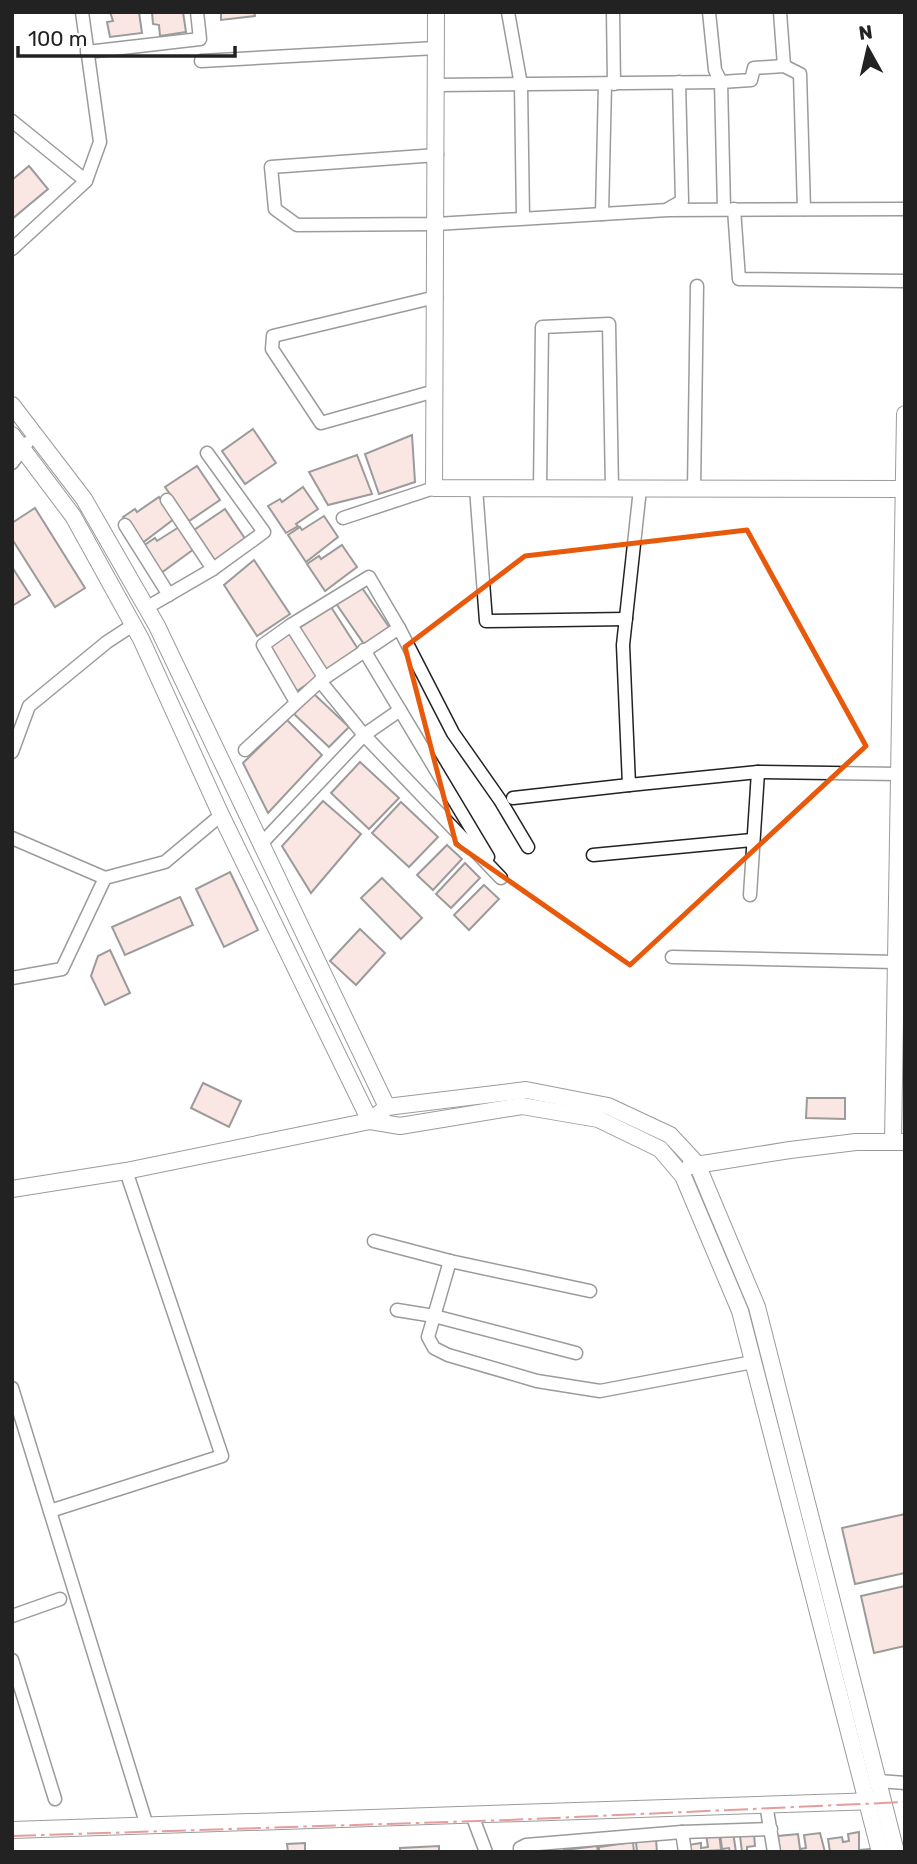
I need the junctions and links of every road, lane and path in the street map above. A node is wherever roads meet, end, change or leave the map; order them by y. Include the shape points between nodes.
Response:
1 (82, 12) edge
2 (197, 12) edge
3 (436, 12) edge
4 (509, 12) edge
5 (613, 12) edge
6 (709, 12) edge
7 (780, 12) edge
8 (436, 48) junction
9 (88, 52) junction
10 (201, 61) dead end
11 (784, 66) junction
12 (679, 82) junction
13 (721, 82) junction
14 (609, 84) junction
15 (436, 85) junction
16 (521, 85) junction
17 (12, 121) edge
18 (436, 155) junction
19 (86, 181) junction
20 (729, 209) junction
21 (804, 209) junction
22 (905, 209) edge
23 (668, 210) junction
24 (601, 214) junction
25 (523, 218) junction
26 (436, 224) junction
27 (12, 249) edge
28 (905, 281) edge
29 (697, 286) dead end
30 (436, 297) junction
31 (435, 391) junction
32 (12, 405) edge
33 (905, 414) edge
34 (34, 435) junction
35 (17, 442) edge
36 (207, 453) dead end
37 (12, 463) edge
38 (434, 488) junction
39 (476, 488) junction
40 (540, 489) junction
41 (612, 489) junction
42 (640, 489) junction
43 (694, 489) junction
44 (904, 490) edge
45 (167, 500) dead end
46 (343, 518) dead end
47 (125, 525) dead end
48 (214, 569) junction
49 (169, 595) junction
50 (146, 608) junction
51 (626, 619) junction
52 (133, 625) junction
53 (291, 625) junction
54 (399, 628) junction
55 (364, 650) junction
56 (902, 671) edge
57 (322, 679) junction
58 (296, 702) junction
59 (400, 710) junction
60 (364, 735) junction
61 (245, 750) dead end
62 (12, 752) edge
63 (758, 772) junction
64 (898, 774) junction
65 (629, 785) junction
66 (513, 798) dead end
67 (221, 815) junction
68 (901, 836) edge
69 (12, 838) edge
70 (752, 840) junction
71 (261, 844) junction
72 (528, 847) dead end
73 (593, 855) dead end
74 (105, 878) junction
75 (750, 895) dead end
76 (673, 957) dead end
77 (895, 962) junction
78 (12, 978) edge
79 (387, 1107) junction
80 (370, 1121) junction
81 (899, 1142) edge
82 (697, 1164) junction
83 (126, 1171) junction
84 (678, 1171) junction
85 (12, 1189) edge
86 (374, 1241) dead end
87 (450, 1261) junction
88 (590, 1292) dead end
89 (397, 1310) dead end
90 (434, 1316) junction
91 (576, 1353) dead end
92 (753, 1362) junction
93 (12, 1388) edge
94 (50, 1511) junction
95 (60, 1599) dead end
96 (12, 1616) edge
97 (12, 1660) edge
98 (879, 1781) junction
99 (905, 1783) edge
100 (55, 1800) dead end
101 (876, 1801) junction
102 (766, 1804) junction
103 (472, 1815) junction
104 (147, 1826) junction
105 (771, 1829) junction
106 (12, 1830) edge
107 (682, 1832) junction
108 (486, 1852) edge
109 (520, 1852) edge
110 (685, 1852) edge
111 (774, 1852) edge
112 (880, 1852) edge
113 (896, 1852) edge

1 - 9 street
2 - 9 street via 200,39
3 - 8 street
4 - 16 street
5 - 14 street
6 - 13 street via 715,70
7 - 11 street
8 - 10 street
8 - 15 street
9 - 19 street via 100,142
11 - 13 street via 754,68 751,80
11 - 21 street via 800,74
12 - 13 street
12 - 14 street
12 - 23 street via 682,201
13 - 20 street
14 - 16 street
14 - 24 street
15 - 16 street
15 - 18 street
16 - 25 street
17 - 19 street
18 - 26 street
18 - 26 street via 271,167 275,209 297,225
19 - 27 street
20 - 21 street
20 - 23 street
20 - 28 street via 739,279
21 - 22 street
23 - 24 street
24 - 25 street
25 - 26 street
26 - 30 street
29 - 43 street
30 - 31 street
30 - 31 street via 273,336 272,349 321,424
31 - 38 street
32 - 34 street
33 - 44 street
34 - 35 street
34 - 50 street via 84,499
35 - 37 street
35 - 52 street via 73,516
36 - 48 street via 264,532
38 - 39 street
38 - 46 street
39 - 40 street
39 - 51 street via 486,621
40 - 41 street
40 - 41 street via 542,327 610,324
41 - 42 street
42 - 43 street
42 - 51 street
43 - 44 street
44 - 56 street
45 - 48 street
47 - 49 street
48 - 49 street
49 - 50 street
50 - 71 street
51 - 65 street
52 - 62 street via 29,706
52 - 67 street
53 - 54 street via 369,577
53 - 57 street
53 - 58 street via 263,645
54 - 55 street
54 - 72 street via 453,733
55 - 57 street
55 - 59 street
56 - 64 street
57 - 58 street
57 - 60 street
58 - 61 street
59 - 60 street
59 - 60 street via 501,878
60 - 71 street
63 - 64 street
63 - 65 street
63 - 70 street
64 - 68 street
65 - 66 street
67 - 74 street via 165,862
67 - 80 street
68 - 77 street
69 - 74 street
70 - 73 street
70 - 75 street
71 - 79 street
74 - 78 street via 62,969
76 - 77 street
77 - 81 street
79 - 80 street
79 - 82 street via 526,1090 608,1106 670,1135
80 - 83 street
80 - 84 street via 400,1125 522,1106 598,1119 660,1149
81 - 82 street via 856,1142
82 - 84 street
82 - 98 street via 757,1307
83 - 85 street
83 - 94 street via 222,1456
84 - 92 street via 740,1311
86 - 87 street
87 - 88 street
87 - 90 street
89 - 90 street
90 - 91 street
90 - 92 street via 428,1337 434,1349 537,1381 600,1391
92 - 101 street
93 - 94 street
94 - 104 street
95 - 96 street
97 - 100 street
98 - 99 street
98 - 101 street
101 - 102 street
101 - 112 street
101 - 113 street
102 - 103 street
102 - 105 street
103 - 104 street
103 - 108 street
104 - 106 street
105 - 107 street
105 - 111 street
107 - 109 street via 526,1845
107 - 110 street

